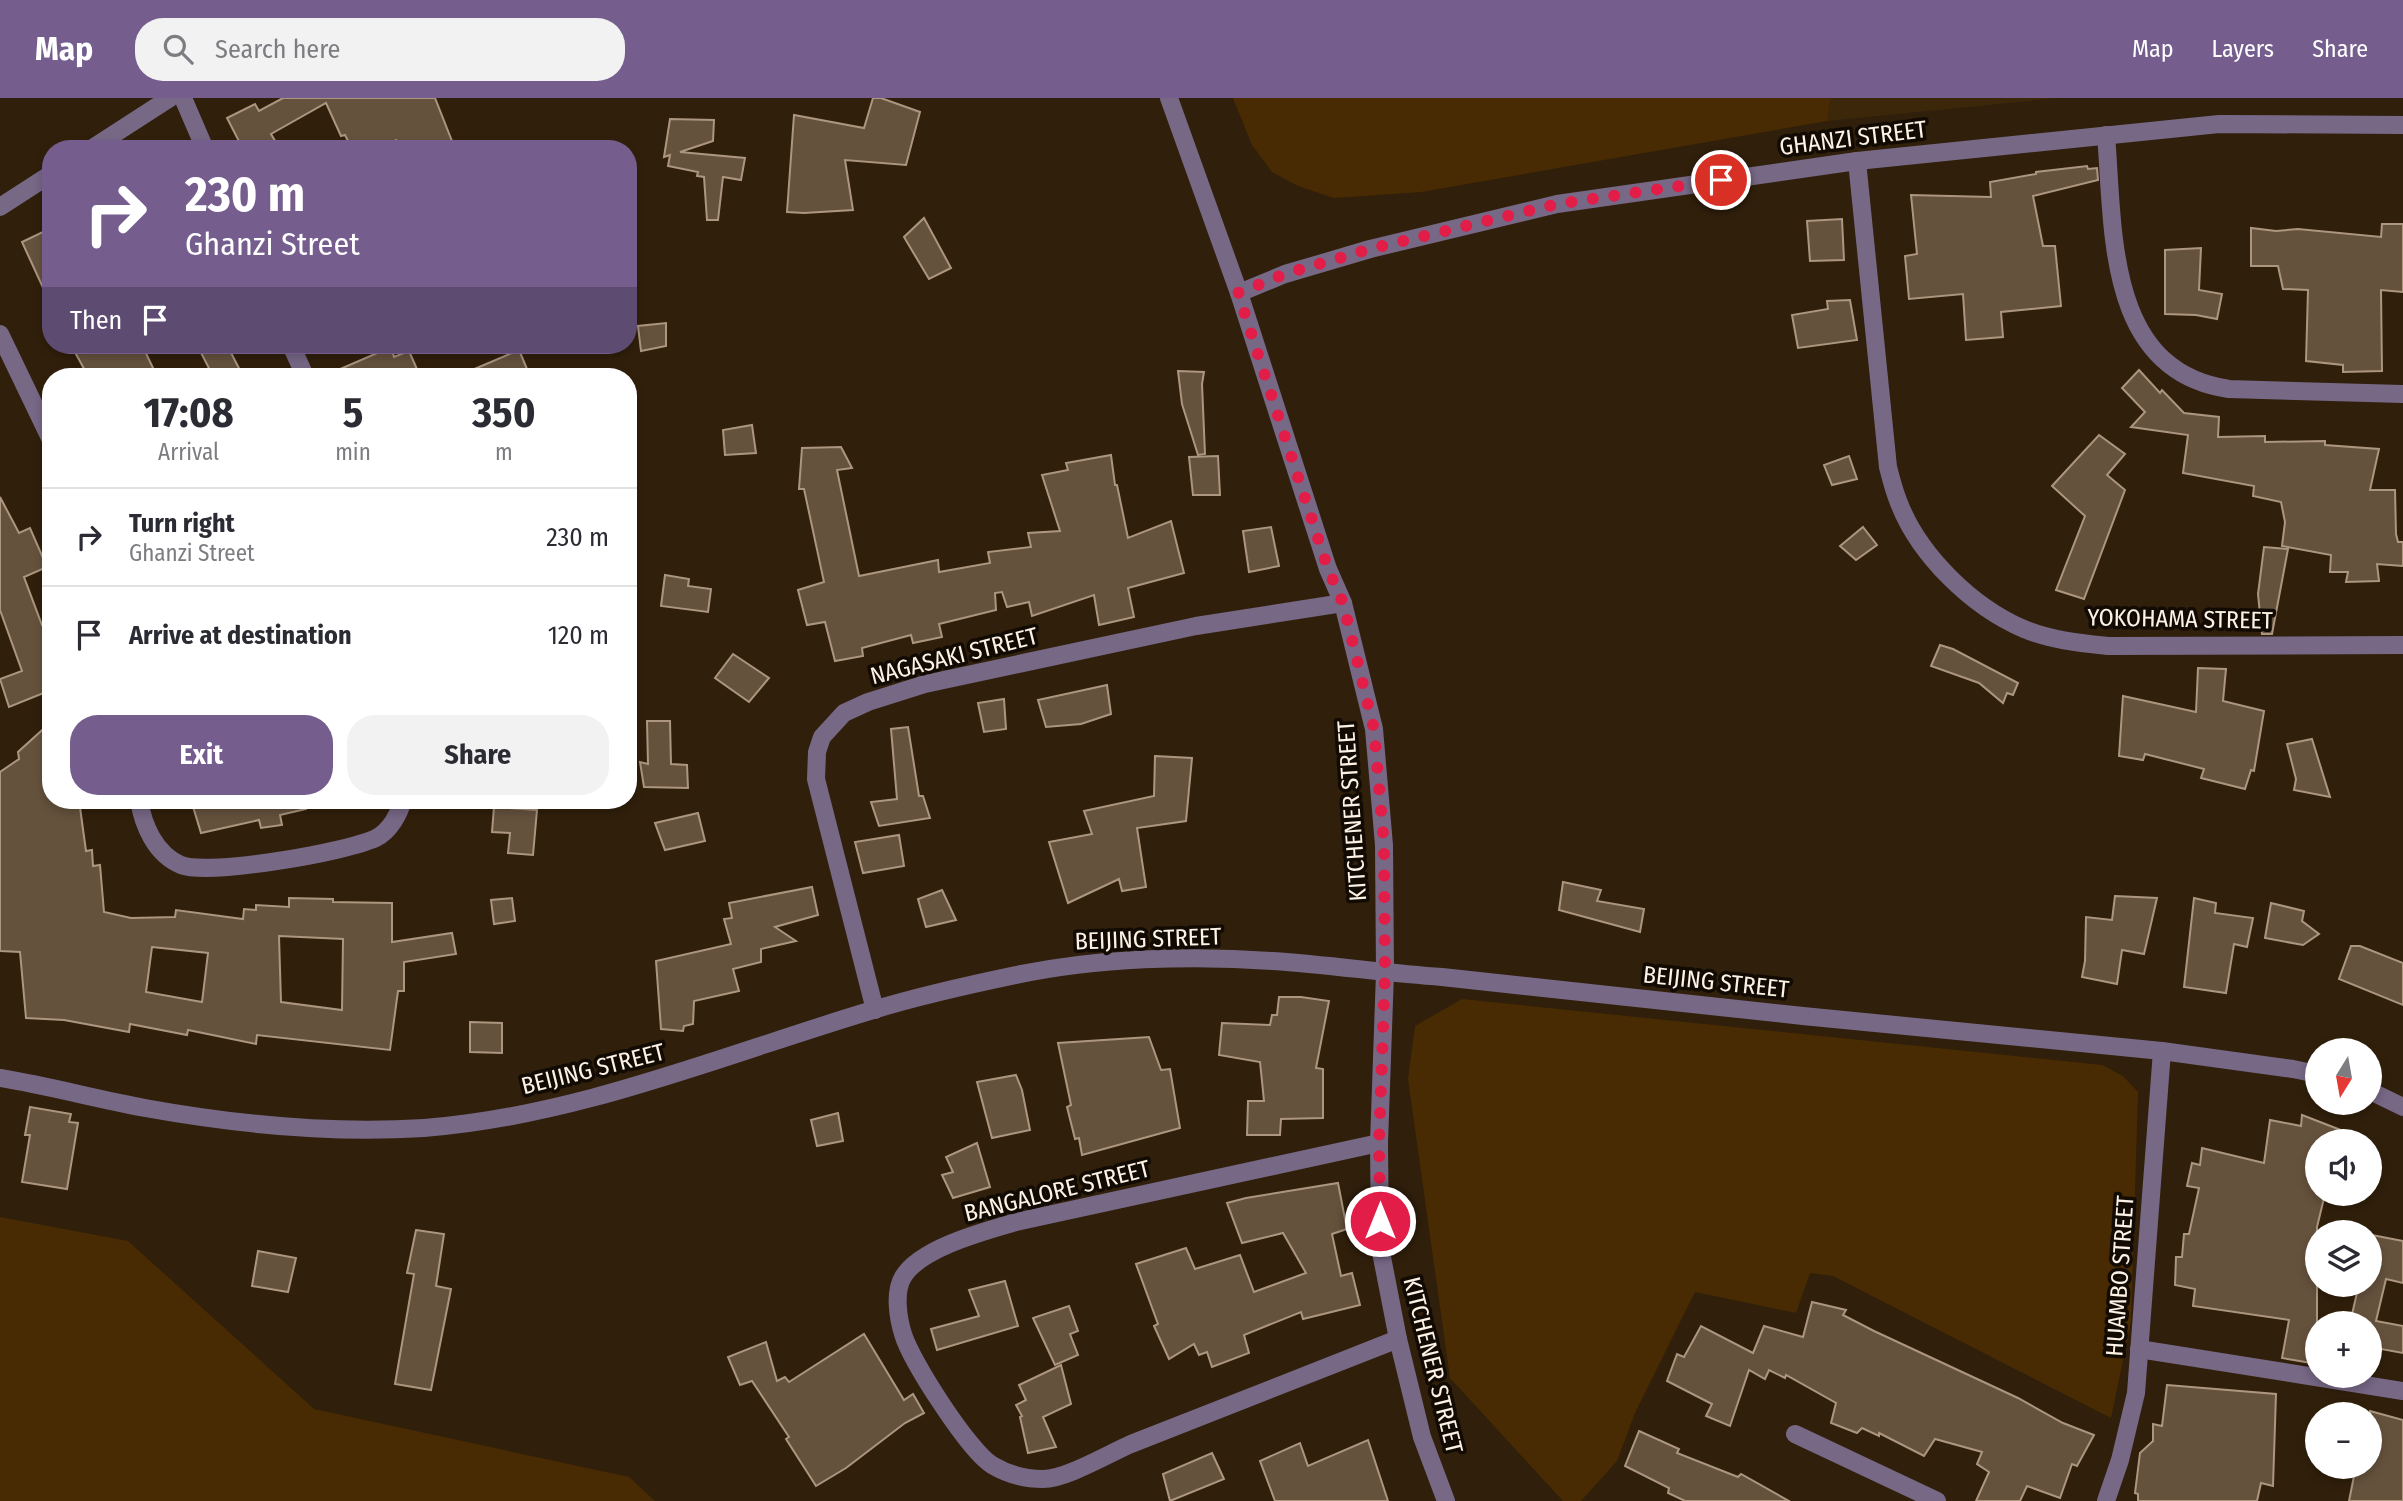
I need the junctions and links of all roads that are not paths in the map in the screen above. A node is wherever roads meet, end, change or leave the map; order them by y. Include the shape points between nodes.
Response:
1 (170, 98) edge
2 (183, 98) edge
3 (1169, 98) edge
4 (2403, 125) edge
5 (2106, 135) junction
6 (105, 140) edge
7 (201, 140) edge
8 (1857, 160) junction
9 (42, 180) edge
10 (0, 207) edge
11 (1238, 293) junction
12 (0, 334) edge
13 (2403, 394) edge
14 (42, 421) edge
15 (1343, 603) junction
16 (2403, 645) edge
17 (141, 809) edge
18 (400, 809) edge
19 (1385, 973) junction
20 (875, 1010) junction
21 (2162, 1051) junction
22 (2305, 1072) edge
23 (0, 1078) edge
24 (2382, 1097) edge
25 (2403, 1107) edge
26 (1379, 1143) junction
27 (1398, 1339) junction
28 (2140, 1349) junction
29 (2403, 1391) edge
30 (1795, 1434) dead end
31 (1446, 1501) edge
32 (1937, 1501) edge
33 (2106, 1501) edge

1 - 6 street
2 - 7 street
3 - 11 street, KITCHENER STREET
4 - 5 street, GHANZI STREET via 2219,124
5 - 8 street, GHANZI STREET
5 - 13 street via 2118,271 2133,318 2162,357 2217,388
8 - 11 street, GHANZI STREET via 1557,204 1370,249
8 - 16 street, YOKOHAMA STREET via 1888,467 1899,505 1916,534 1966,594 2027,631 2074,643
9 - 10 street
11 - 15 street, KITCHENER STREET
12 - 14 street
15 - 19 street, KITCHENER STREET via 1374,729 1384,845
15 - 20 street, NAGASAKI STREET via 1196,626 925,684 844,713 822,737 816,779
17 - 18 street via 162,852 182,865 211,869 330,853 378,837
19 - 20 street, BEIJING STREET via 1271,960 1129,961 1028,973
19 - 21 street, BEIJING STREET
19 - 26 street, KITCHENER STREET
20 - 23 street, BEIJING STREET via 609,1094 482,1121 423,1128 230,1121
21 - 22 street, BEIJING STREET
21 - 28 street, HUAMBO STREET
24 - 25 street
26 - 27 street, KITCHENER STREET via 1380,1247
26 - 27 street, BANGALORE STREET via 970,1235 907,1270 900,1285 899,1307 904,1337 917,1364 965,1436 990,1464 1015,1475 1044,1479
27 - 31 street, KITCHENER STREET via 1422,1437
28 - 29 street
28 - 33 street, HUAMBO STREET via 2136,1393
30 - 32 street

